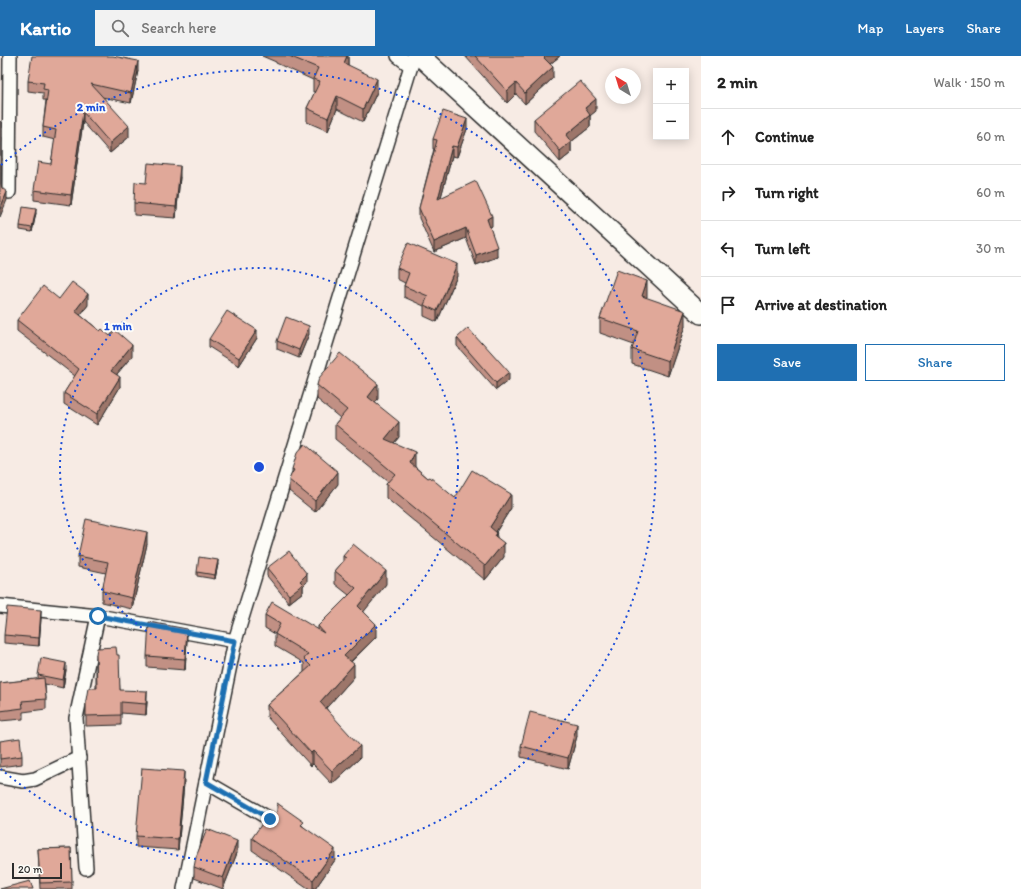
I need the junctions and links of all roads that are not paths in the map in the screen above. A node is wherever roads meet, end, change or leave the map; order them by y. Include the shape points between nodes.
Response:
1 (10, 56) edge
2 (398, 56) edge
3 (415, 59) edge
4 (9, 192) dead end
5 (701, 314) edge
6 (0, 606) edge
7 (98, 616) junction
8 (235, 641) junction
9 (79, 758) junction
10 (0, 777) edge
11 (206, 782) junction
12 (270, 819) edge
13 (86, 868) dead end
14 (184, 889) edge

1 - 4 street
2 - 3 street
3 - 5 main road
3 - 8 street
6 - 7 street
7 - 8 street
7 - 9 street via 76,718
8 - 11 street
9 - 10 street via 35,779 23,781
9 - 13 street
11 - 12 street
11 - 14 street

